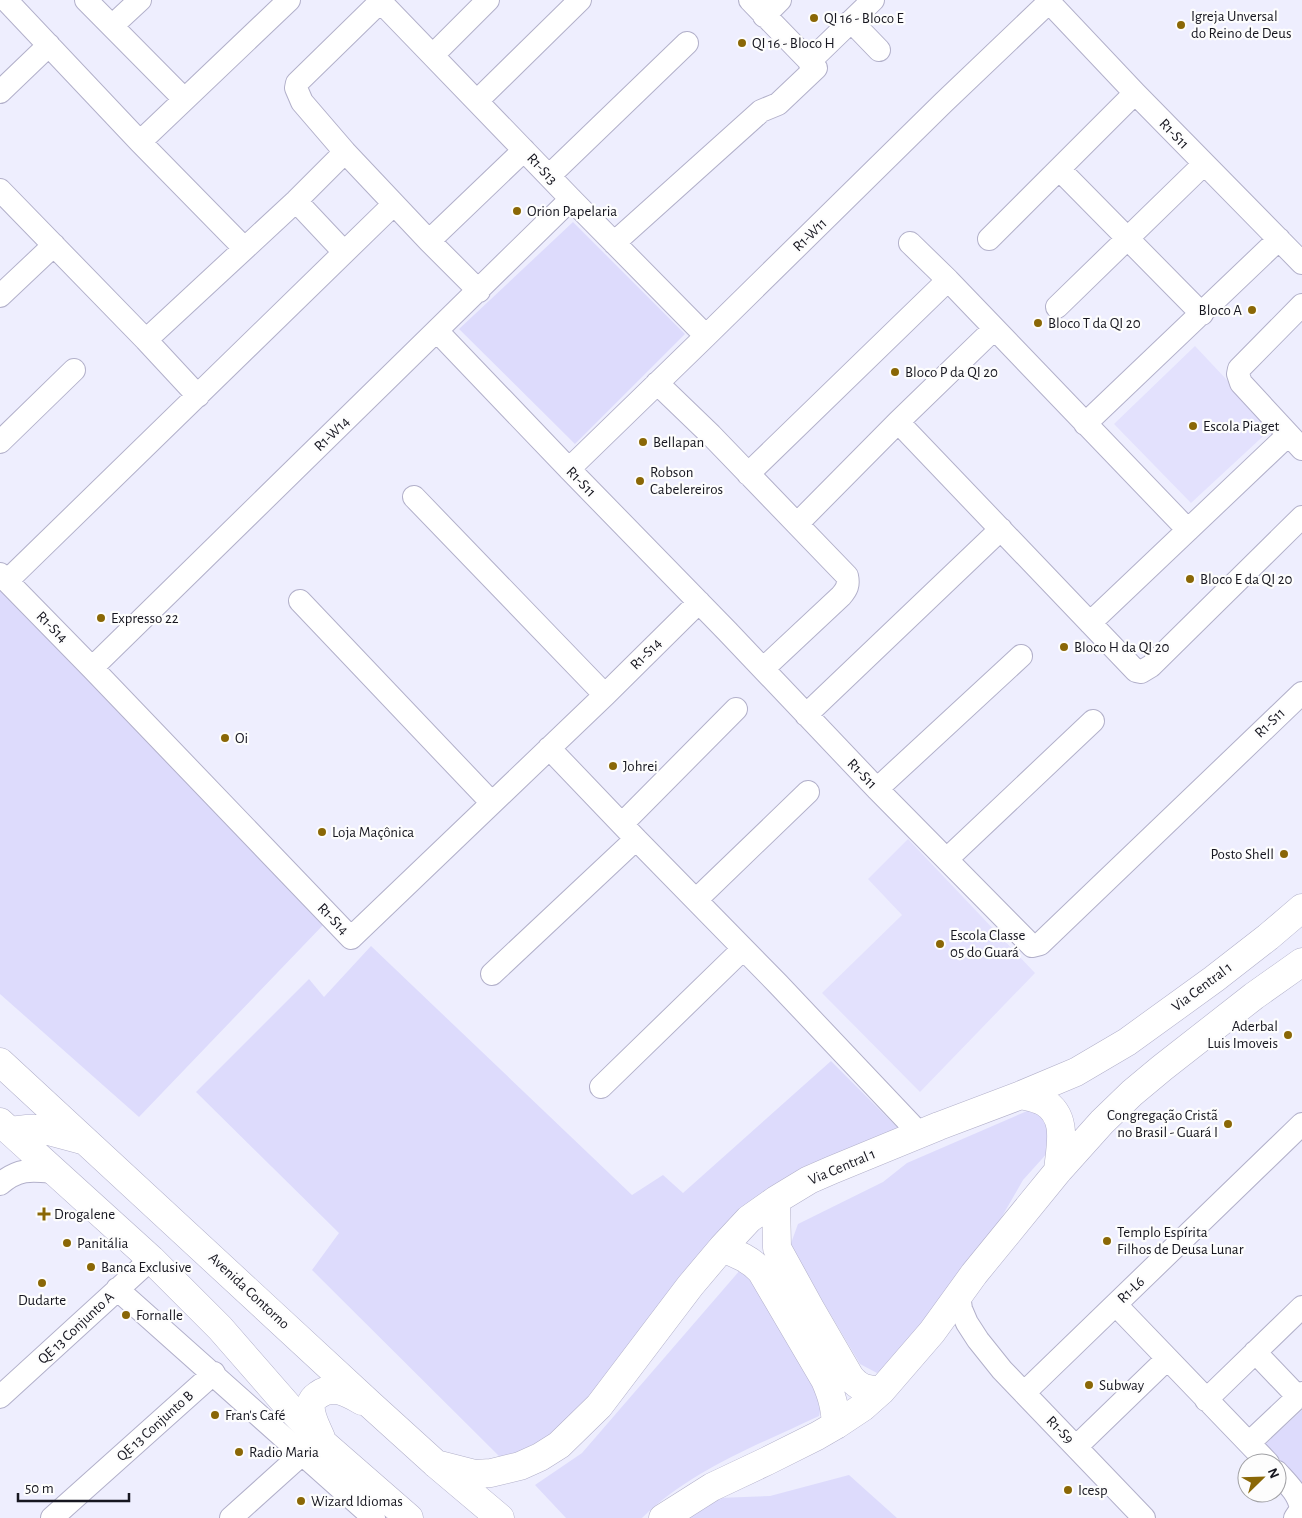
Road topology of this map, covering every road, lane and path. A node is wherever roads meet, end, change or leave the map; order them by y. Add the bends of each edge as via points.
1 (5, 0) edge
2 (86, 0) edge
3 (140, 0) edge
4 (289, 0) edge
5 (488, 0) edge
6 (580, 0) edge
7 (780, 0) edge
8 (873, 0) edge
9 (379, 1) edge
10 (1050, 1) edge
11 (0, 4) edge
12 (757, 8) edge
13 (851, 21) junction
14 (112, 26) junction
15 (687, 43) dead end
16 (49, 45) junction
17 (879, 50) dead end
18 (432, 55) junction
19 (809, 62) junction
20 (0, 92) edge
21 (1135, 93) junction
22 (184, 99) junction
23 (477, 101) junction
24 (140, 142) junction
25 (524, 150) junction
26 (345, 152) junction
27 (1204, 164) junction
28 (1059, 169) junction
29 (549, 176) junction
30 (0, 190) edge
31 (571, 200) junction
32 (296, 201) junction
33 (394, 204) junction
34 (989, 239) dead end
35 (1129, 239) junction
36 (1279, 239) junction
37 (429, 241) junction
38 (614, 243) junction
39 (910, 243) dead end
40 (54, 245) junction
41 (244, 248) junction
42 (344, 252) junction
43 (1302, 263) edge
44 (948, 280) junction
45 (479, 291) junction
46 (0, 296) edge
47 (1302, 305) edge
48 (1057, 307) dead end
49 (1202, 314) junction
50 (994, 329) junction
51 (437, 331) junction
52 (706, 336) junction
53 (146, 340) junction
54 (74, 370) dead end
55 (657, 383) junction
56 (198, 396) junction
57 (898, 422) junction
58 (1085, 424) junction
59 (0, 442) edge
60 (1295, 442) edge
61 (569, 469) junction
62 (748, 474) junction
63 (414, 497) dead end
64 (1302, 517) edge
65 (797, 524) junction
66 (1001, 529) junction
67 (1188, 530) junction
68 (3, 577) edge
69 (300, 601) dead end
70 (699, 602) junction
71 (1090, 624) junction
72 (1021, 656) dead end
73 (92, 668) junction
74 (763, 669) junction
75 (1302, 693) edge
76 (605, 695) junction
77 (736, 709) dead end
78 (806, 715) junction
79 (1093, 721) dead end
80 (549, 748) junction
81 (877, 789) junction
82 (808, 792) dead end
83 (492, 803) junction
84 (629, 832) junction
85 (947, 859) junction
86 (696, 900) junction
87 (1302, 908) edge
88 (743, 949) junction
89 (1300, 966) edge
90 (492, 974) dead end
91 (0, 1062) edge
92 (1076, 1072) junction
93 (601, 1088) dead end
94 (1021, 1095) junction
95 (1102, 1122) junction
96 (1302, 1124) edge
97 (3, 1131) edge
98 (920, 1134) junction
99 (88, 1142) junction
100 (1058, 1171) junction
101 (54, 1172) junction
102 (0, 1184) edge
103 (776, 1200) junction
104 (722, 1248) junction
105 (151, 1259) junction
106 (118, 1289) junction
107 (959, 1295) junction
108 (1116, 1305) junction
109 (1302, 1307) edge
110 (935, 1329) junction
111 (978, 1340) junction
112 (1255, 1352) junction
113 (1167, 1359) junction
114 (214, 1374) junction
115 (3, 1388) edge
116 (881, 1391) junction
117 (1024, 1393) junction
118 (1300, 1395) edge
119 (1206, 1400) junction
120 (372, 1406) junction
121 (836, 1425) junction
122 (1249, 1443) junction
123 (1076, 1447) junction
124 (313, 1449) junction
125 (1258, 1453) edge
126 (436, 1464) junction
127 (1287, 1483) edge
128 (409, 1517) edge
129 (52, 1518) edge
130 (231, 1518) edge
131 (374, 1518) edge
132 (500, 1518) edge
133 (663, 1518) edge
134 (1144, 1518) edge
135 (1295, 1518) edge

1 - 11 street
1 - 16 street
2 - 14 street
3 - 14 street
4 - 22 street
5 - 18 street
6 - 23 street
7 - 12 street
8 - 13 street
9 - 18 street, R1-S13
9 - 26 street via 297,83 302,102
10 - 21 street, R1-S11
10 - 52 street, R1-W11
12 - 19 street
13 - 17 street
13 - 19 street
14 - 22 street
15 - 29 street
16 - 20 street
16 - 24 street
18 - 23 street, R1-S13
19 - 38 street via 816,68 778,104 761,111
21 - 27 street, R1-S11
21 - 28 street
22 - 24 street
23 - 25 street, R1-S13
24 - 41 street
25 - 29 street, R1-S13
25 - 37 street
26 - 32 street
26 - 33 street
27 - 35 street
27 - 36 street, R1-S11
28 - 34 street
28 - 35 street
29 - 31 street, R1-S13
30 - 40 street
31 - 38 street, R1-S13
31 - 45 street, R1-W14
32 - 41 street
32 - 42 street
33 - 37 street
33 - 42 street
35 - 48 street
35 - 49 street
36 - 43 street, R1-S11
36 - 49 street
37 - 45 street
38 - 52 street, R1-S13
39 - 44 street
40 - 46 street
40 - 53 street
41 - 53 street
42 - 56 street
44 - 50 street
44 - 62 street
45 - 51 street, R1-W14
47 - 60 street via 1239,369 1238,374 1242,383
49 - 58 street
50 - 57 street
50 - 58 street
51 - 61 street, R1-S11
51 - 73 street, R1-W14
52 - 55 street, R1-W11
53 - 56 street
54 - 59 street
55 - 61 street, R1-W11
55 - 62 street
56 - 68 street
57 - 65 street
57 - 66 street
58 - 67 street
60 - 67 street
61 - 70 street, R1-S11
62 - 65 street
63 - 76 street
64 - 71 street via 1146,670 1136,671
65 - 74 street via 843,570 849,583 841,596
66 - 71 street
66 - 78 street
67 - 71 street
68 - 73 street, R1-S14
69 - 83 street
70 - 74 street, R1-S11
70 - 76 street, R1-S14
72 - 81 street
73 - 83 street, R1-S14 via 351,938
74 - 78 street, R1-S11
75 - 85 street, R1-S11 via 1040,944 1032,946 1027,942
76 - 80 street, R1-S14
77 - 84 street
78 - 81 street, R1-S11
79 - 85 street
80 - 83 street, R1-S14
80 - 84 street
81 - 85 street, R1-S11
82 - 86 street
84 - 86 street
84 - 90 street
86 - 88 street
87 - 92 main road, Via Central 1 via 1214,979 1141,1032
88 - 93 street
88 - 98 street
89 - 95 main road via 1254,996 1170,1062
91 - 99 main road, Avenida Contorno
92 - 94 main road, Via Central 1
92 - 95 main road via 1068,1098 1070,1105 1085,1120
94 - 98 main road, Via Central 1
94 - 100 main road via 1044,1102 1060,1122
95 - 100 main road
96 - 108 street, R1-L6
97 - 99 main road via 41,1129
97 - 101 main road
98 - 103 main road, Via Central 1 via 809,1180
99 - 120 main road, Avenida Contorno
100 - 107 main road
101 - 102 street via 17,1173
101 - 105 main road
103 - 104 main road, Via Central 1 via 749,1220
103 - 116 main road via 777,1248 850,1377 864,1389
104 - 121 main road via 746,1258 762,1271 825,1380 835,1408
104 - 126 main road, Via Central 1 via 599,1406 559,1444 520,1466 491,1473 475,1474
105 - 106 street, QE 13 Conjunto A
105 - 124 main road via 220,1328 288,1406
106 - 114 street
106 - 115 street, QE 13 Conjunto A
107 - 110 main road
107 - 111 street, R1-S9 via 961,1309
108 - 113 street
108 - 117 street, R1-L6
109 - 112 street
110 - 111 street, R1-S9 via 963,1331
110 - 116 main road
111 - 117 street, R1-S9
112 - 118 street
112 - 119 street
113 - 119 street
113 - 123 street
114 - 124 street
114 - 129 street, QE 13 Conjunto B
116 - 121 main road
117 - 123 street, R1-S9
118 - 122 street
119 - 122 street
120 - 124 main road via 334,1390 314,1397 311,1404
120 - 126 main road, Avenida Contorno
121 - 133 main road via 712,1487
122 - 125 street
123 - 134 street, R1-S9
124 - 128 main road
124 - 130 street
124 - 131 street
126 - 132 main road, Avenida Contorno
127 - 135 street via 1298,1497 1300,1509

